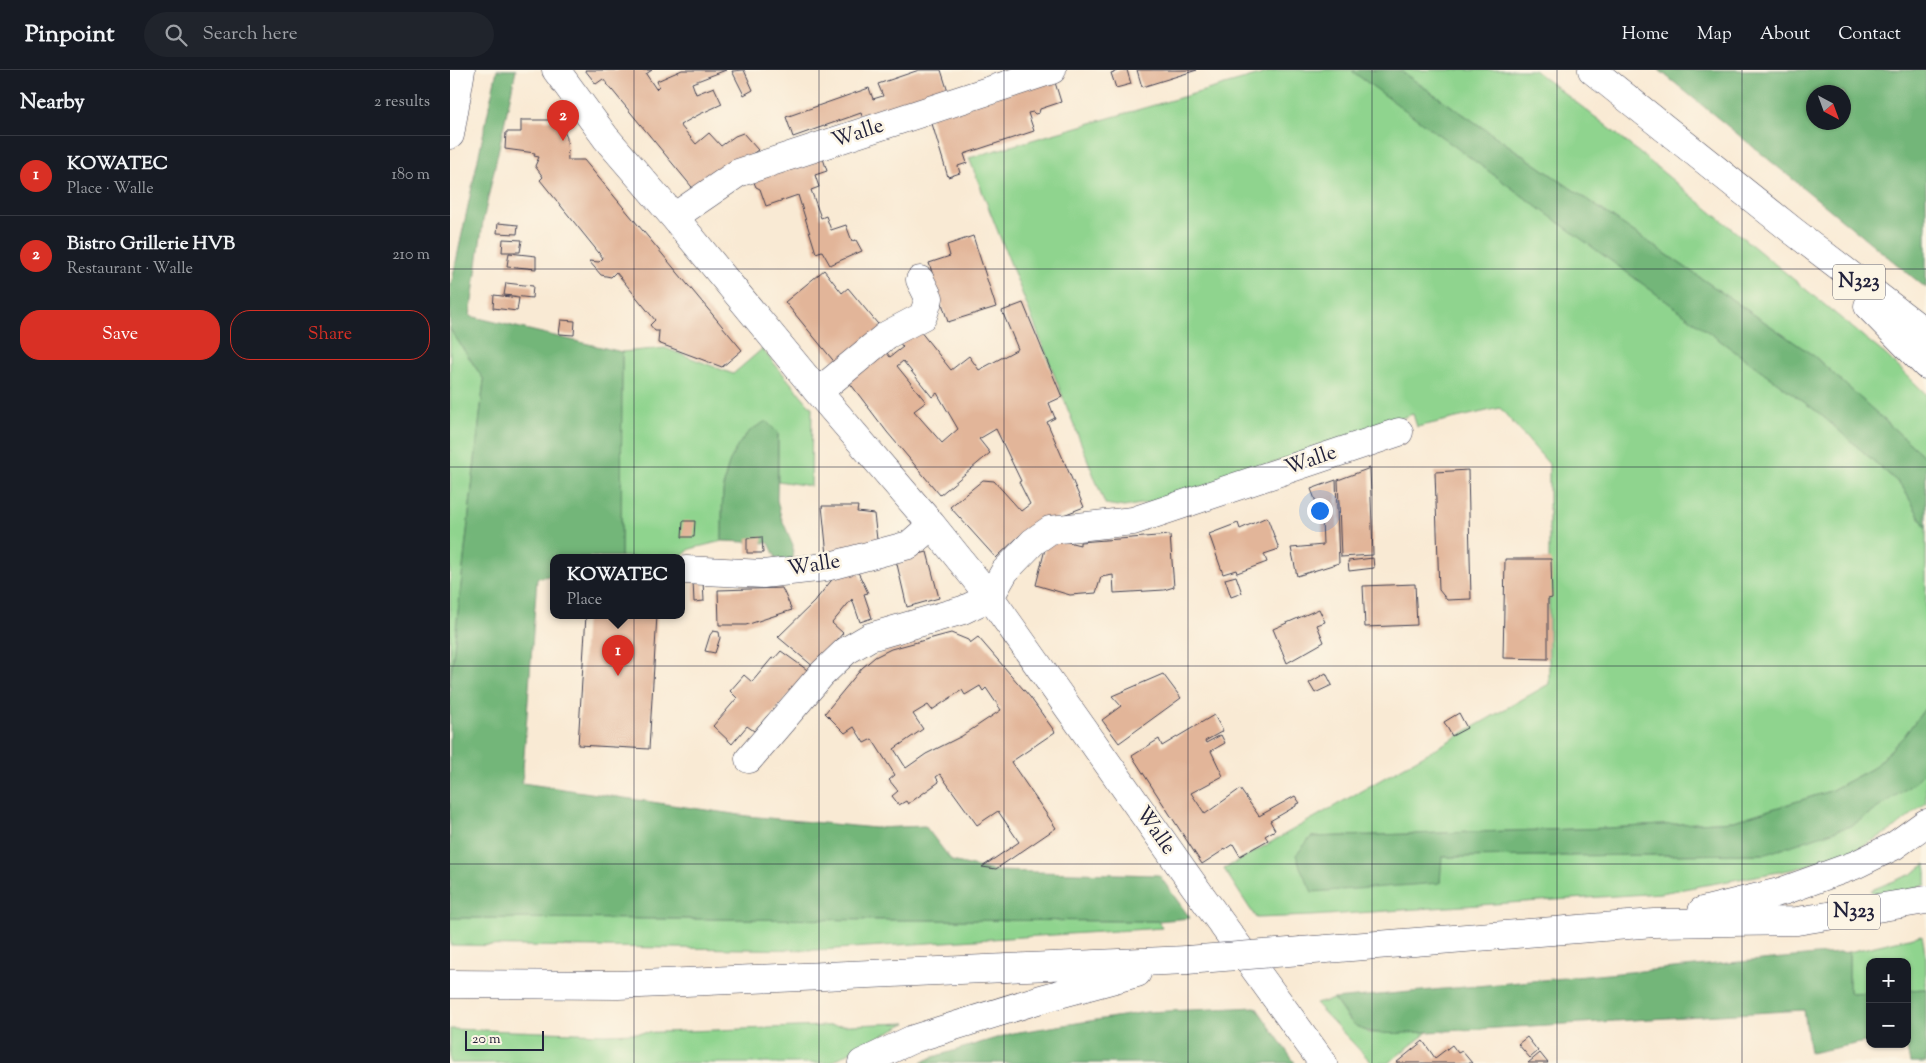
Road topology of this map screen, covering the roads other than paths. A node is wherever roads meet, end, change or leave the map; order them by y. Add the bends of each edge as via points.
1 (461, 70) edge
2 (556, 70) edge
3 (1052, 70) edge
4 (1592, 70) edge
5 (450, 135) edge
6 (674, 217) junction
7 (1793, 231) junction
8 (920, 280) dead end
9 (1926, 333) edge
10 (1926, 365) edge
11 (818, 392) junction
12 (1399, 432) dead end
13 (932, 525) junction
14 (686, 570) dead end
15 (990, 597) junction
16 (749, 759) dead end
17 (1926, 824) edge
18 (1926, 900) edge
19 (1654, 923) junction
20 (1187, 960) junction
21 (450, 984) edge
22 (862, 1063) edge
23 (1322, 1063) edge

1 - 5 main road
2 - 6 main road, Walle via 606,138
3 - 6 main road, Walle via 738,173
4 - 7 main road
6 - 11 main road, Walle
7 - 9 main road, N323
7 - 10 main road
8 - 11 main road via 929,298 922,316 887,335
11 - 13 main road, Walle
12 - 15 main road, Walle via 1133,521 1050,530 1005,571
13 - 14 main road, Walle via 909,545 826,567 763,574
13 - 15 main road, Walle
15 - 16 main road via 963,610 870,637 846,651 821,675
15 - 23 main road, Walle
17 - 19 main road via 1894,846 1855,865 1783,891
18 - 19 main road, N323 via 1797,921
19 - 20 main road, bridge
20 - 21 main road via 618,985
20 - 22 main road via 1041,999 913,1039

